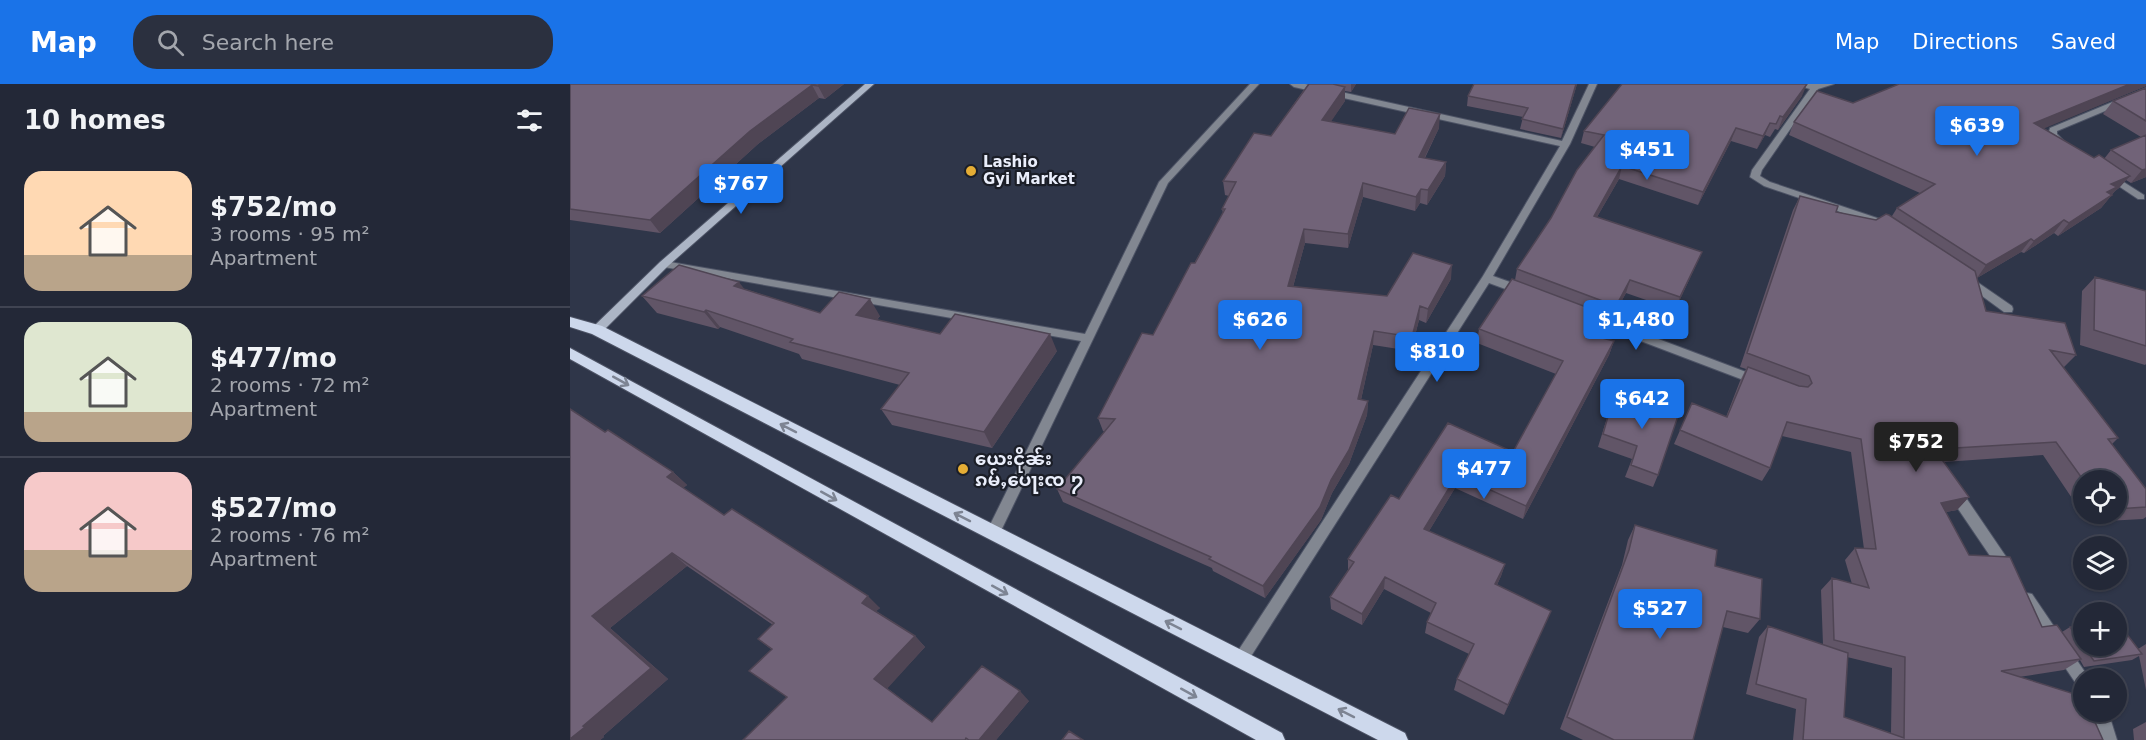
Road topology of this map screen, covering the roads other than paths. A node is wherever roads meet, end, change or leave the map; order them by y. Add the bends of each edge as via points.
1 (870, 84) edge
2 (1255, 84) edge
3 (1294, 84) edge
4 (1593, 84) edge
5 (1796, 84) edge
6 (1830, 84) edge
7 (1815, 87) junction
8 (2146, 91) edge
9 (1565, 144) junction
10 (2075, 153) edge
11 (2103, 172) edge
12 (2141, 197) dead end
13 (1895, 231) edge
14 (664, 264) junction
15 (1960, 274) edge
16 (1488, 278) junction
17 (1530, 294) edge
18 (2008, 309) dead end
19 (1584, 315) edge
20 (570, 322) edge
21 (597, 330) junction
22 (1087, 338) junction
23 (570, 353) edge
24 (1764, 384) edge
25 (1944, 476) edge
26 (993, 533) junction
27 (1241, 659) junction
28 (2074, 668) edge
29 (2103, 722) edge
30 (1275, 740) edge
31 (1398, 740) edge
32 (2109, 740) edge

1 - 14 street
2 - 22 street via 1164,182
3 - 9 street
4 - 9 street
5 - 7 street
6 - 7 street
7 - 13 street via 1755,177
8 - 10 street via 2053,130 2056,140
9 - 16 street
11 - 12 street
14 - 21 street
14 - 22 street
15 - 18 street
16 - 17 street
16 - 27 street
19 - 24 street
20 - 21 main road
26 -> 21 main road
22 - 26 street
23 -> 30 main road
25 - 28 street
27 -> 26 main road
31 -> 27 main road
29 - 32 street

